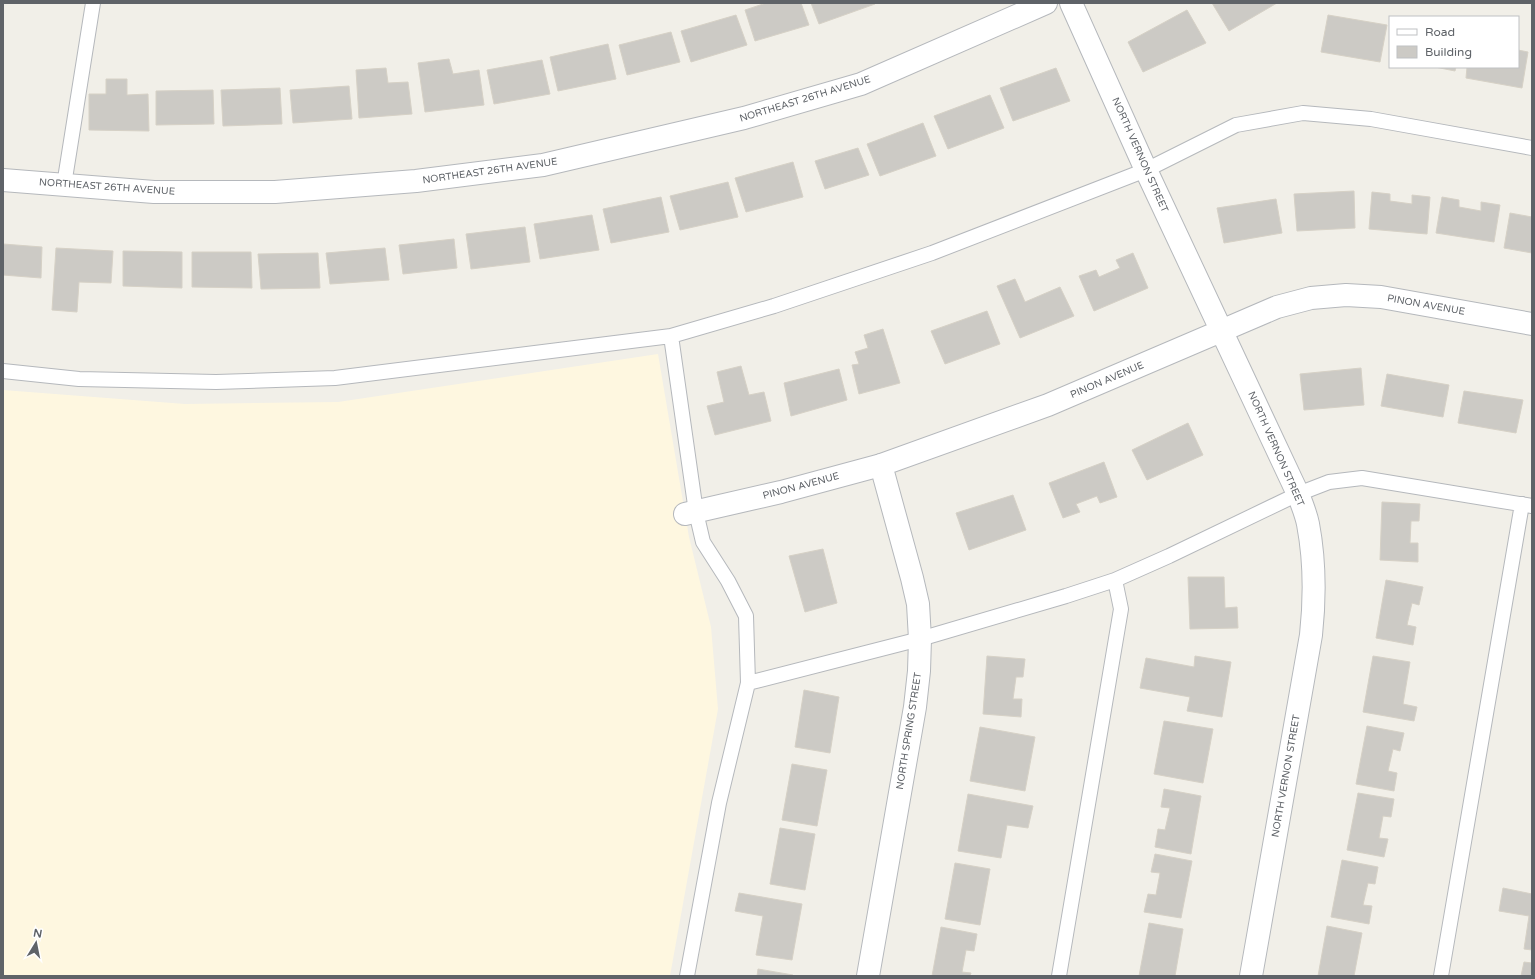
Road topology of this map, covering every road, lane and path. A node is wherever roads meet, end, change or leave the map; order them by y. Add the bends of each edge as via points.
1 (93, 3) edge
2 (1046, 3) edge
3 (1071, 3) edge
4 (1532, 148) edge
5 (1146, 170) junction
6 (3, 180) edge
7 (64, 185) junction
8 (1532, 324) edge
9 (1221, 331) junction
10 (671, 336) junction
11 (3, 371) edge
12 (881, 465) junction
13 (1298, 494) junction
14 (1527, 505) edge
15 (691, 513) junction
16 (1115, 580) junction
17 (920, 640) junction
18 (748, 683) junction
19 (687, 976) edge
20 (868, 976) edge
21 (1059, 976) edge
22 (1251, 976) edge
23 (1441, 976) edge

1 - 7 lane
2 - 7 street, NORTHEAST 26TH AVENUE via 861,84 744,118 543,165 416,181 275,192 154,192
3 - 5 street, NORTH VERNON STREET
4 - 5 lane via 1371,119 1303,113 1236,125
5 - 9 street, NORTH VERNON STREET
5 - 10 lane via 932,253 774,306
6 - 7 street, NORTHEAST 26TH AVENUE
8 - 9 street, PINON AVENUE via 1381,297 1346,295 1311,298 1277,307
9 - 12 street, PINON AVENUE via 1048,405
9 - 13 street, NORTH VERNON STREET
10 - 11 lane via 335,378 216,382 79,378
10 - 15 lane
12 - 15 street, PINON AVENUE
12 - 17 street, NORTH SPRING STREET via 918,604
13 - 14 lane via 1329,482 1362,478
13 - 16 lane
13 - 22 street, NORTH VERNON STREET via 1308,522 1315,578 1314,608
14 - 23 lane
15 - 18 lane via 703,542 728,581 746,616
16 - 17 lane
16 - 21 lane via 1121,609
17 - 18 lane
17 - 20 street, NORTH SPRING STREET via 915,707
18 - 19 lane via 719,803

